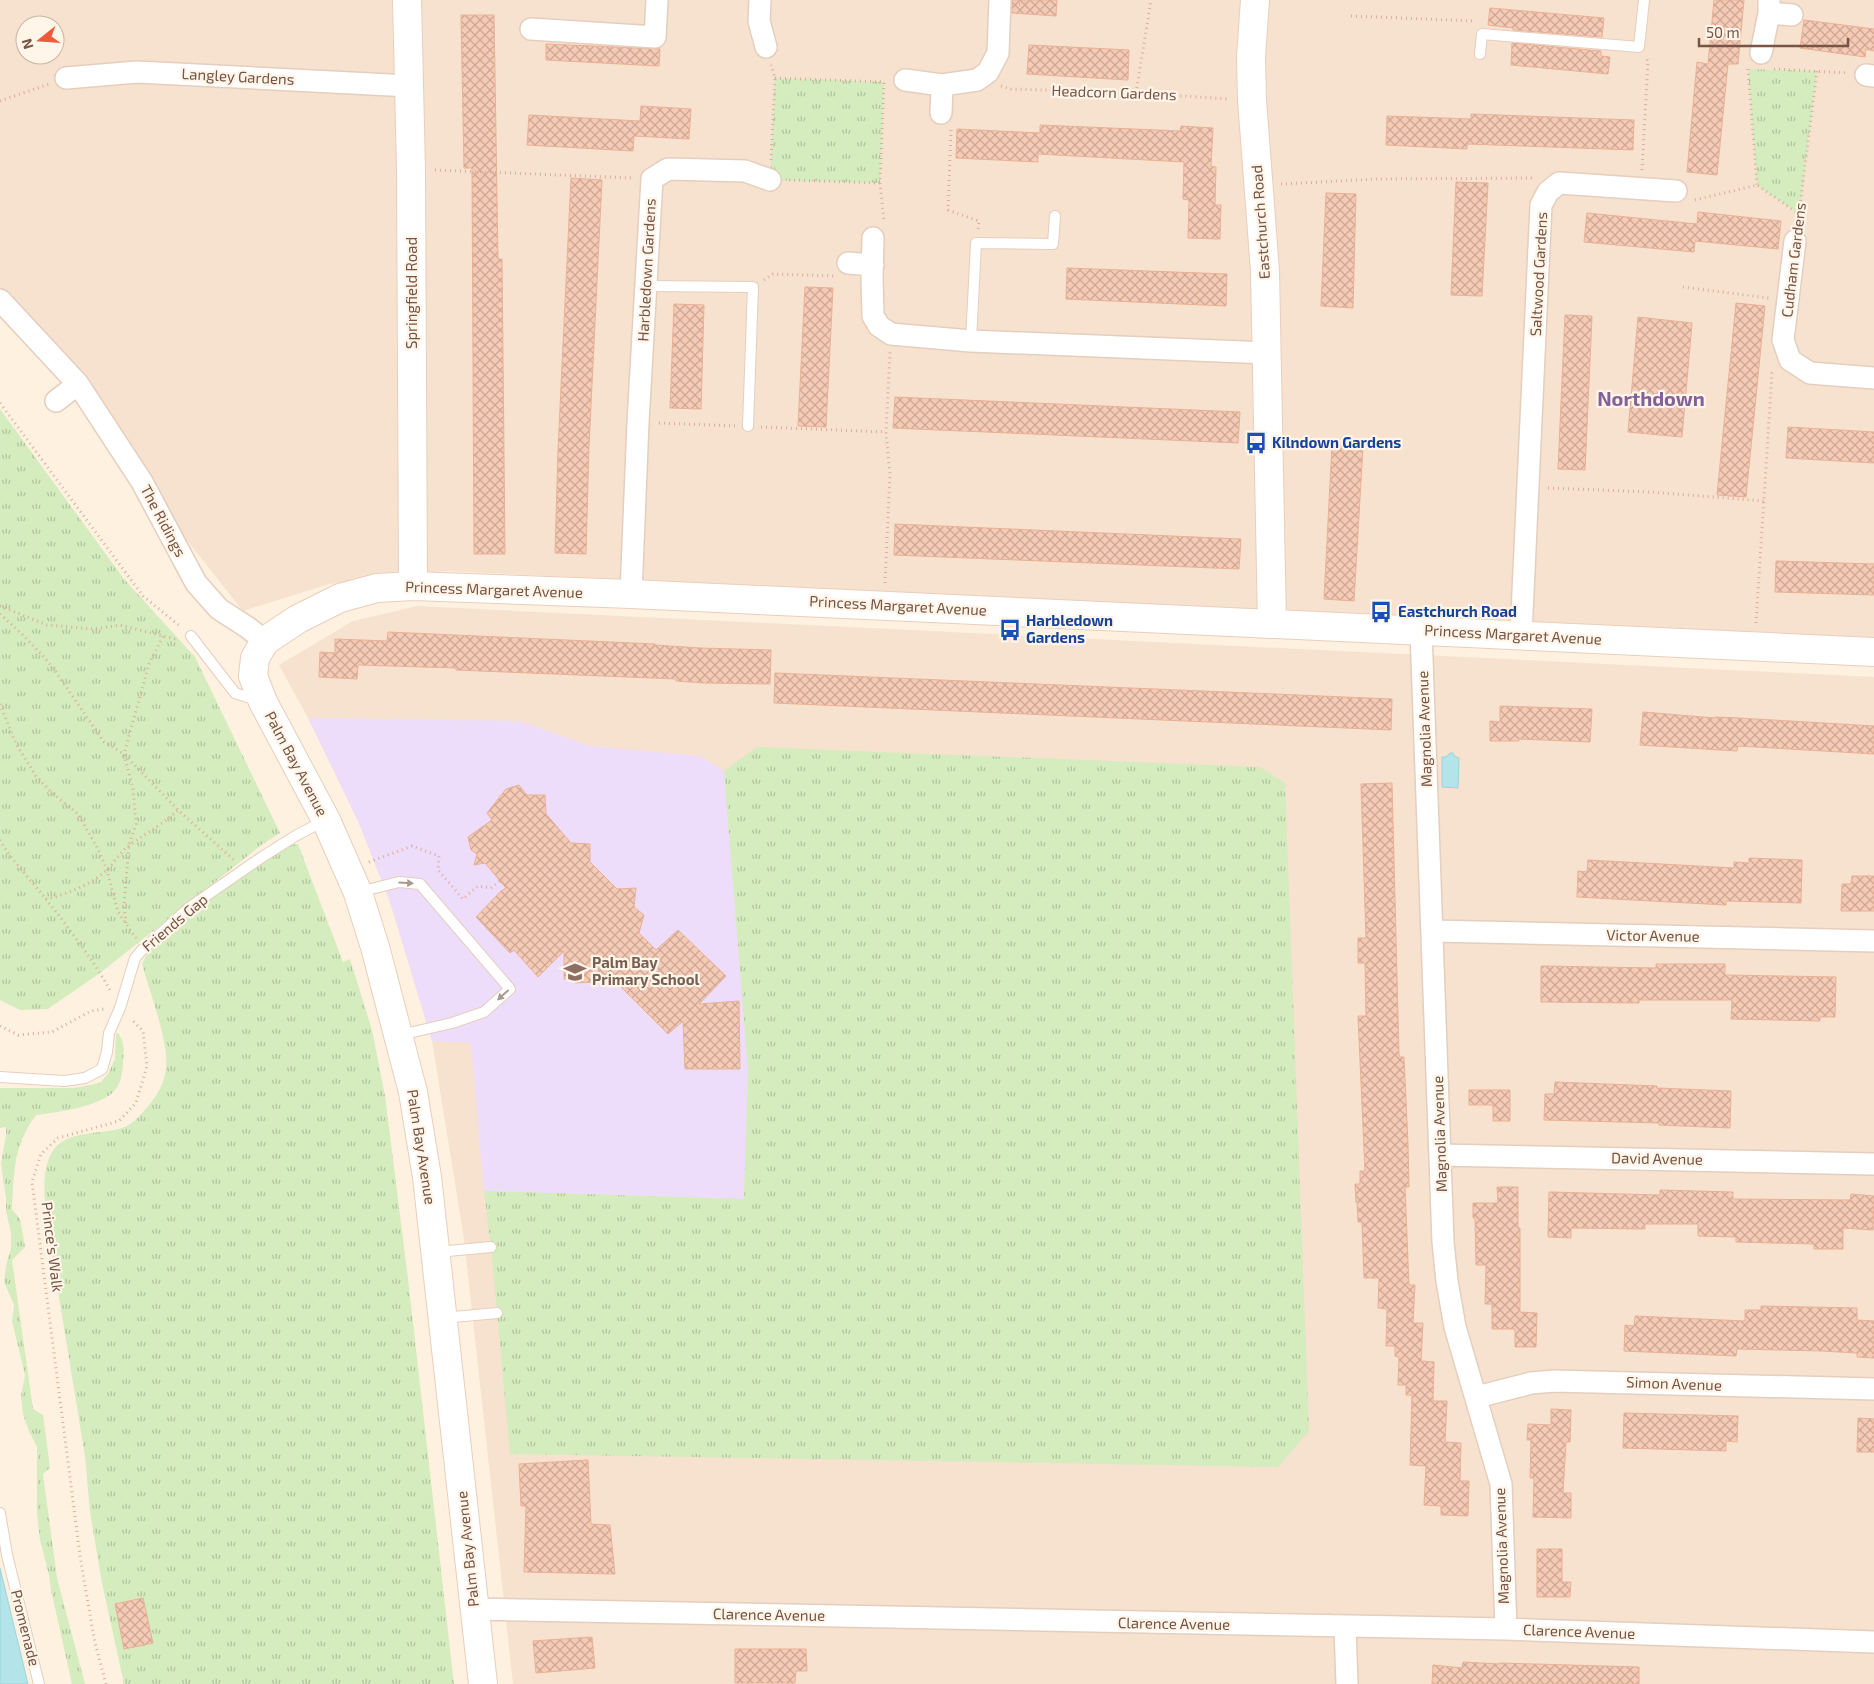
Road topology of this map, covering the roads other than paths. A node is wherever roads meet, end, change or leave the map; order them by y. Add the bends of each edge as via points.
1 (408, 0) edge
2 (657, 0) edge
3 (760, 0) edge
4 (1000, 0) edge
5 (1255, 0) edge
6 (1644, 0) edge
7 (1769, 6) edge
8 (1792, 15) dead end
9 (531, 29) dead end
10 (766, 47) road end
11 (1480, 54) dead end
12 (1764, 61) road end
13 (66, 78) road end
14 (905, 80) road end
15 (942, 85) junction
16 (410, 86) junction
17 (941, 113) road end
18 (770, 180) road end
19 (1676, 191) road end
20 (1055, 216) dead end
21 (874, 238) road end
22 (1796, 241) road end
23 (848, 263) dead end
24 (872, 271) junction
25 (647, 286) junction
26 (0, 300) edge
27 (971, 341) junction
28 (1268, 353) junction
29 (1874, 378) edge
30 (78, 384) junction
31 (56, 401) dead end
32 (748, 426) dead end
33 (413, 586) junction
34 (631, 594) junction
35 (1272, 624) junction
36 (1421, 631) junction
37 (1521, 635) junction
38 (192, 636) road end
39 (265, 641) junction
40 (1874, 652) edge
41 (263, 702) junction
42 (326, 820) junction
43 (358, 893) junction
44 (1433, 931) junction
45 (1874, 941) edge
46 (399, 1036) junction
47 (0, 1077) edge
48 (1440, 1155) junction
49 (1874, 1164) edge
50 (490, 1247) dead end
51 (436, 1252) junction
52 (497, 1313) dead end
53 (443, 1318) junction
54 (1874, 1389) edge
55 (1477, 1397) junction
56 (0, 1514) edge
57 (474, 1609) junction
58 (1345, 1627) junction
59 (1506, 1629) junction
60 (1874, 1642) edge
61 (39, 1684) edge
62 (483, 1684) edge
63 (1347, 1684) edge

1 - 16 main road, Springfield Road
2 - 9 street via 655,37
3 - 10 street via 759,22
4 - 15 street via 998,53 988,72 977,80
5 - 28 main road, Eastchurch Road via 1252,100
6 - 11 lane via 1640,47 1482,34
7 - 8 street
7 - 12 street
13 - 16 street, Langley Gardens via 137,72
14 - 15 street
15 - 17 street
16 - 33 main road, Springfield Road
18 - 25 street, Harbledown Gardens via 745,171 668,169 652,179
19 - 37 street, Saltwood Gardens via 1559,183 1548,192 1541,206
20 - 27 lane via 1053,244 976,243
21 - 24 street
22 - 29 street, Cudham Gardens via 1784,340 1790,360 1810,373
23 - 24 street
24 - 27 street via 874,316 879,326 891,334
25 - 32 lane via 753,287
25 - 34 street, Harbledown Gardens
26 - 30 street, The Ridings
27 - 28 street
28 - 35 main road, Eastchurch Road
30 - 31 street
30 - 39 street, The Ridings via 142,482 196,583 219,609
33 - 34 main road, Princess Margaret Avenue
33 - 39 main road, Princess Margaret Avenue via 377,588 340,598 298,619
34 - 35 main road, Princess Margaret Avenue
35 - 36 main road, Princess Margaret Avenue
36 - 37 main road, Princess Margaret Avenue
36 - 44 street, Magnolia Avenue
37 - 40 main road, Princess Margaret Avenue
38 - 41 lane via 235,693
39 - 41 main road, Palm Bay Avenue via 255,658 253,676
41 - 42 main road, Palm Bay Avenue
42 - 43 main road, Palm Bay Avenue
42 - 47 lane, Friends Gap via 297,835 190,907 143,949 135,958 109,1033 102,1069 85,1078 64,1081
43 - 46 main road, Palm Bay Avenue
43 -> 46 lane via 399,882 420,884 510,989 484,1012
44 - 45 street, Victor Avenue
44 - 48 street, Magnolia Avenue
46 - 51 main road, Palm Bay Avenue via 413,1092
48 - 49 street, David Avenue
48 - 55 street, Magnolia Avenue via 1447,1281 1456,1328
50 - 51 lane
51 - 53 main road, Palm Bay Avenue
52 - 53 lane
53 - 57 main road, Palm Bay Avenue
54 - 55 street, Simon Avenue via 1554,1381 1531,1383
55 - 59 street, Magnolia Avenue via 1501,1484
56 - 61 lane, Promenade
57 - 58 street, Clarence Avenue
57 - 62 main road, Palm Bay Avenue
58 - 59 street, Clarence Avenue
58 - 63 street
59 - 60 street, Clarence Avenue

